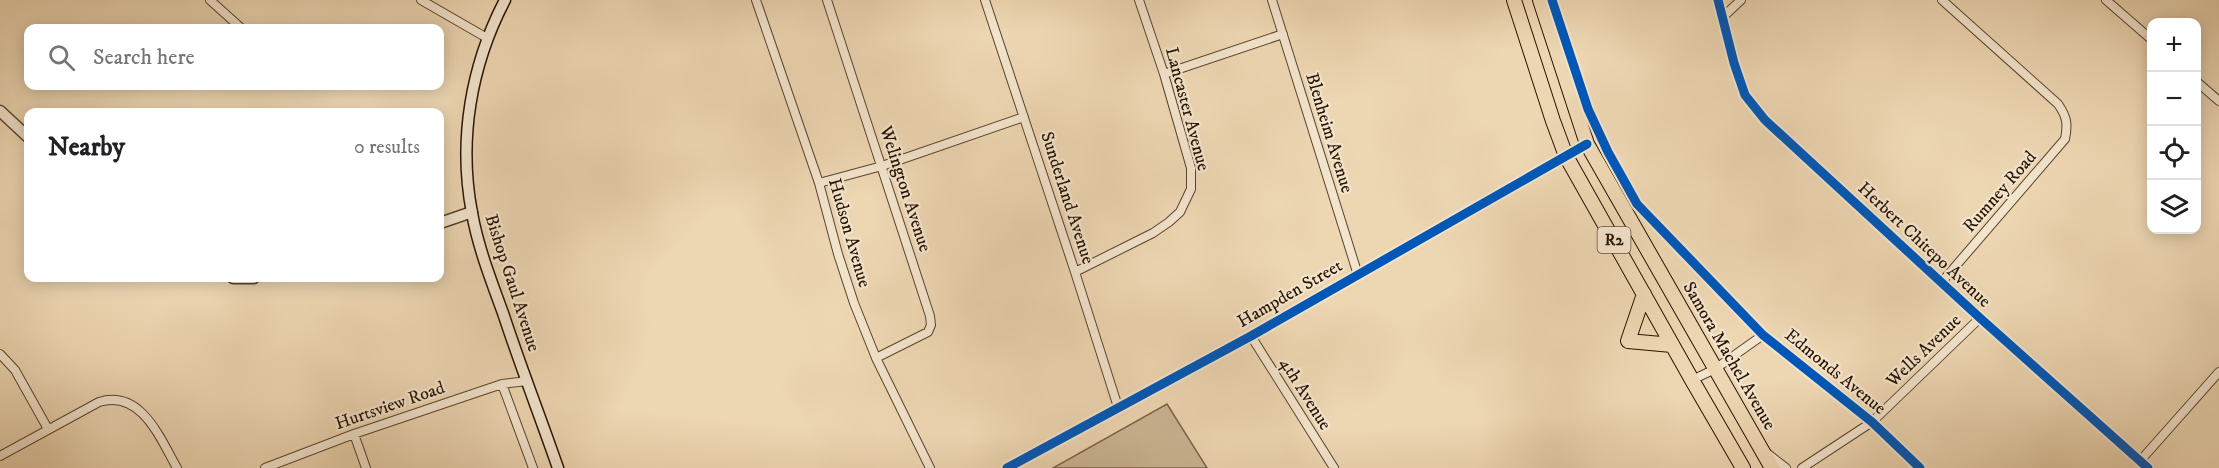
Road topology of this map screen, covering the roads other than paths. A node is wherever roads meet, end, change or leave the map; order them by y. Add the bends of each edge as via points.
1 (210, 0) edge
2 (421, 0) edge
3 (505, 0) edge
4 (756, 0) edge
5 (827, 0) edge
6 (985, 0) edge
7 (1139, 0) edge
8 (1272, 0) edge
9 (1514, 0) edge
10 (1540, 0) edge
11 (1552, 0) edge
12 (1718, 0) edge
13 (1741, 0) edge
14 (1942, 0) edge
15 (2106, 0) edge
16 (1724, 16) junction
17 (237, 24) edge
18 (1283, 34) junction
19 (2147, 36) edge
20 (487, 38) junction
21 (1164, 74) junction
22 (2201, 85) edge
23 (2219, 101) edge
24 (0, 111) edge
25 (1024, 117) junction
26 (24, 132) edge
27 (1587, 144) junction
28 (1566, 156) junction
29 (882, 166) junction
30 (819, 183) junction
31 (472, 212) junction
32 (444, 222) edge
33 (1076, 272) junction
34 (1358, 275) junction
35 (1941, 283) junction
36 (1644, 294) junction
37 (1980, 318) junction
38 (1763, 335) junction
39 (1251, 336) junction
40 (1672, 345) junction
41 (0, 354) edge
42 (876, 358) junction
43 (1715, 369) junction
44 (2219, 372) edge
45 (1692, 380) junction
46 (527, 381) junction
47 (502, 384) junction
48 (1118, 407) junction
49 (1872, 422) junction
50 (48, 429) junction
51 (354, 434) junction
52 (1760, 448) junction
53 (0, 456) edge
54 (2140, 461) junction
55 (177, 468) edge
56 (266, 468) edge
57 (366, 468) edge
58 (533, 468) edge
59 (558, 468) edge
60 (930, 468) edge
61 (1007, 468) edge
62 (1334, 468) edge
63 (1743, 468) edge
64 (1772, 468) edge
65 (1786, 468) edge
66 (1802, 468) edge
67 (1920, 468) edge
68 (2148, 468) edge

1 - 17 street
2 - 20 street
3 - 20 main road, Bishop Gaul Avenue
4 - 30 street, Hudson Avenue
5 - 29 street, Welington Avenue
6 - 25 street, Sunderland Avenue
7 - 21 street, Lancaster Avenue
8 - 18 street, Blenheim Avenue
9 - 28 highway, R2
10 - 27 highway, Samora Machel Avenue / R2
11 - 38 street, Edmonds Avenue via 1588,109 1637,204
12 - 16 street, Herbert Chitepo Avenue
13 - 16 street
14 - 35 street, Rumney Road via 2058,104 2068,126 2065,139
15 - 19 street
16 - 35 street, Herbert Chitepo Avenue via 1745,94 1765,120
18 - 21 street
18 - 34 street, Blenheim Avenue
20 - 31 main road, Bishop Gaul Avenue via 471,97 466,140
21 - 33 street, Lancaster Avenue via 1191,168 1191,189 1180,212 1169,222
22 - 23 street
24 - 26 main road
25 - 29 street
25 - 33 street, Sunderland Avenue
27 - 28 street, Hampden Street
27 - 43 highway, Samora Machel Avenue / R2
28 - 34 street, Hampden Street
28 - 36 highway, R2
29 - 30 street
29 - 42 street, Welington Avenue via 931,325 922,336
30 - 42 street, Hudson Avenue via 838,254
31 - 32 main road
31 - 46 main road, Bishop Gaul Avenue
33 - 48 street, Sunderland Avenue
34 - 39 street, Hampden Street
35 - 37 street, Herbert Chitepo Avenue
36 - 40 highway, R2
36 - 40 highway via 1628,341
37 - 49 street, Wells Avenue
37 - 54 street, Herbert Chitepo Avenue
38 - 43 street
38 - 49 street, Edmonds Avenue
39 - 48 street, Hampden Street
39 - 62 street, 4th Avenue
40 - 45 highway, R2
41 - 50 street via 15,370
42 - 60 street, Hudson Avenue
43 - 45 street
43 - 52 highway, Samora Machel Avenue / R2
44 - 54 street
45 - 63 highway, R2
46 - 47 street, Hurtsview Road
46 - 59 main road, Bishop Gaul Avenue
47 - 51 street, Hurtsview Road
47 - 58 street
48 - 61 street, Hampden Street
49 - 66 street, Wells Avenue
49 - 67 street, Edmonds Avenue
50 - 53 street
50 - 55 street via 99,402 120,400 144,413
51 - 56 street, Hurtsview Road
51 - 57 street
52 - 64 highway, Samora Machel Avenue / R2
52 - 65 street
54 - 68 street, Herbert Chitepo Avenue

